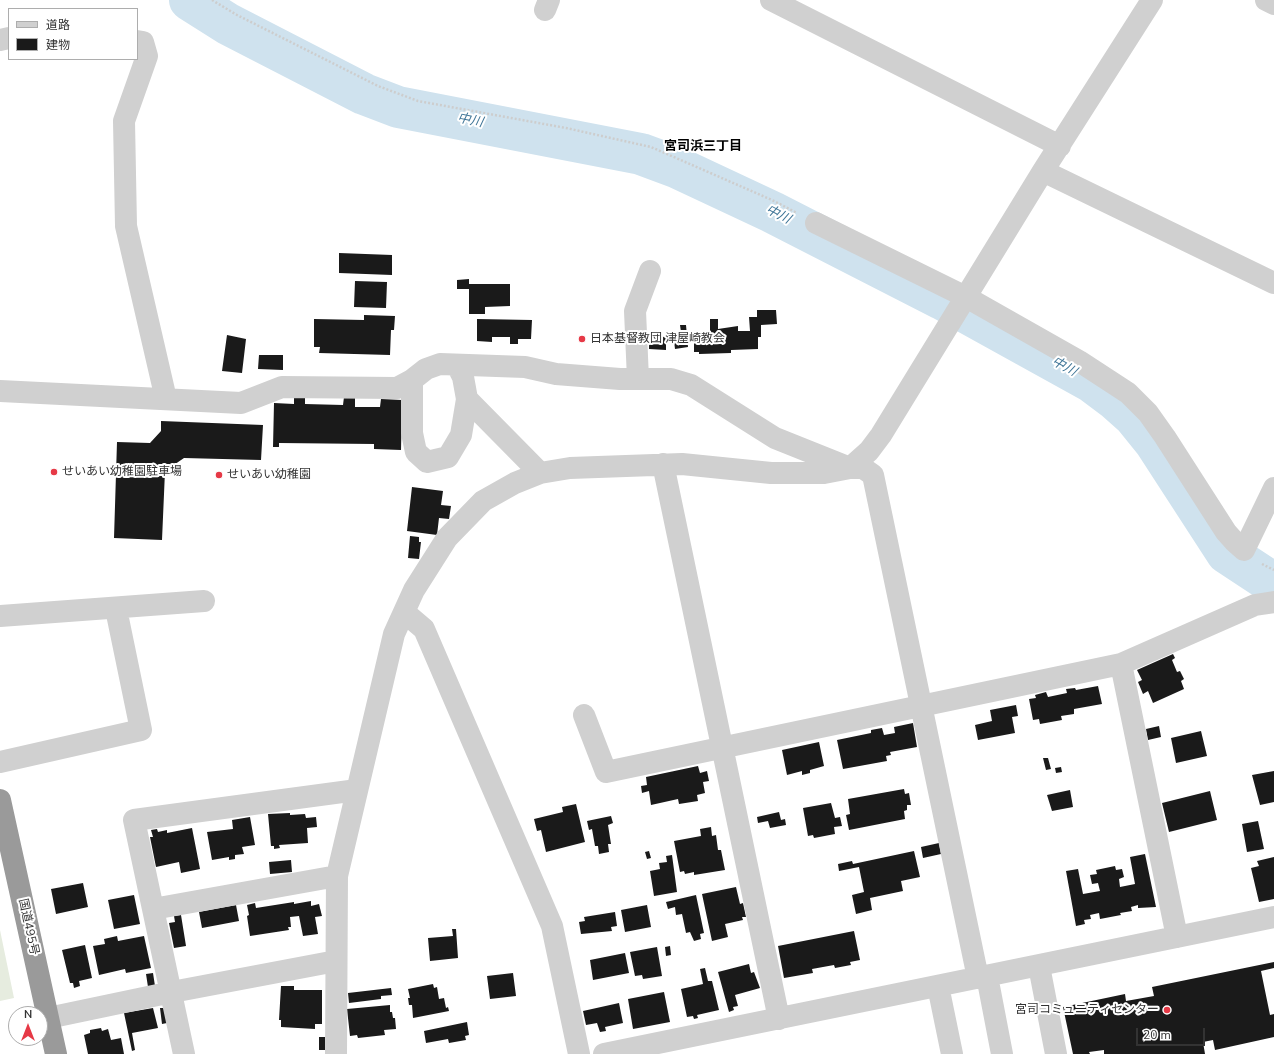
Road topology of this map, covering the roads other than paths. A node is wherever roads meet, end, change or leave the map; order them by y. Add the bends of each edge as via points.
1 (771, 0) edge
2 (1152, 0) edge
3 (1266, 0) edge
4 (1274, 4) edge
5 (138, 41) edge
6 (1060, 146) junction
7 (1043, 171) junction
8 (816, 223) road end
9 (650, 271) dead end
10 (1274, 283) edge
11 (961, 305) junction
12 (457, 365) junction
13 (638, 379) junction
14 (412, 380) junction
15 (0, 391) edge
16 (166, 399) junction
17 (467, 399) junction
18 (663, 464) junction
19 (850, 468) junction
20 (540, 473) junction
21 (1274, 488) edge
22 (204, 601) dead end
23 (1274, 602) edge
24 (116, 609) junction
25 (404, 612) junction
26 (0, 616) edge
27 (1121, 664) junction
28 (921, 708) junction
29 (584, 715) dead end
30 (723, 748) junction
31 (0, 762) edge
32 (357, 790) junction
33 (0, 800) edge
34 (337, 876) junction
35 (153, 909) junction
36 (1274, 917) edge
37 (1177, 937) junction
38 (336, 961) junction
39 (1039, 966) junction
40 (983, 977) junction
41 (938, 986) junction
42 (172, 992) junction
43 (45, 1006) edge
44 (48, 1018) joint
45 (779, 1019) junction
46 (56, 1054) edge
47 (184, 1054) edge
48 (336, 1054) edge
49 (579, 1054) edge
50 (604, 1054) edge
51 (952, 1054) edge
52 (1002, 1054) edge
53 (1056, 1054) edge

1 - 6 street
2 - 6 street
3 - 4 street
5 - 16 street via 144,42 147,56 124,121 126,226
6 - 7 street
7 - 10 street
7 - 11 street
8 - 11 street
9 - 13 street via 635,311
11 - 19 street via 939,336 877,440
11 - 21 street via 1080,361 1128,393 1148,413 1226,532 1244,550
12 - 13 street via 525,367 556,374
12 - 14 street via 440,364 426,369
12 - 17 street via 463,377
13 - 19 street via 671,379 691,385 775,438
14 - 16 street via 397,388 282,387 241,403
14 - 17 street via 412,433 416,452 427,462 448,457 461,435
15 - 16 street
17 - 20 street
18 - 19 street via 771,473 824,473
18 - 20 street via 570,468
18 - 30 street
19 - 28 street via 863,468 873,475
20 - 25 street via 515,483 484,501 452,533 414,590
22 - 24 street
23 - 27 street via 1255,605
24 - 26 street
24 - 31 street via 141,730
25 - 32 street via 394,634
25 - 49 street via 424,629 552,926
27 - 28 street
27 - 37 street
28 - 30 street
28 - 40 street
29 - 30 street via 606,772
30 - 45 street
32 - 34 street
32 - 35 street via 134,820
33 - 43 highway, 国道495号
34 - 35 street
34 - 38 street
35 - 42 street
36 - 37 street
37 - 39 street
38 - 42 street
38 - 48 street
39 - 40 street
39 - 53 street
40 - 41 street
40 - 52 street
41 - 45 street
41 - 51 street
42 - 44 street
42 - 47 street
44 - 46 highway, 国道495号
45 - 50 street

